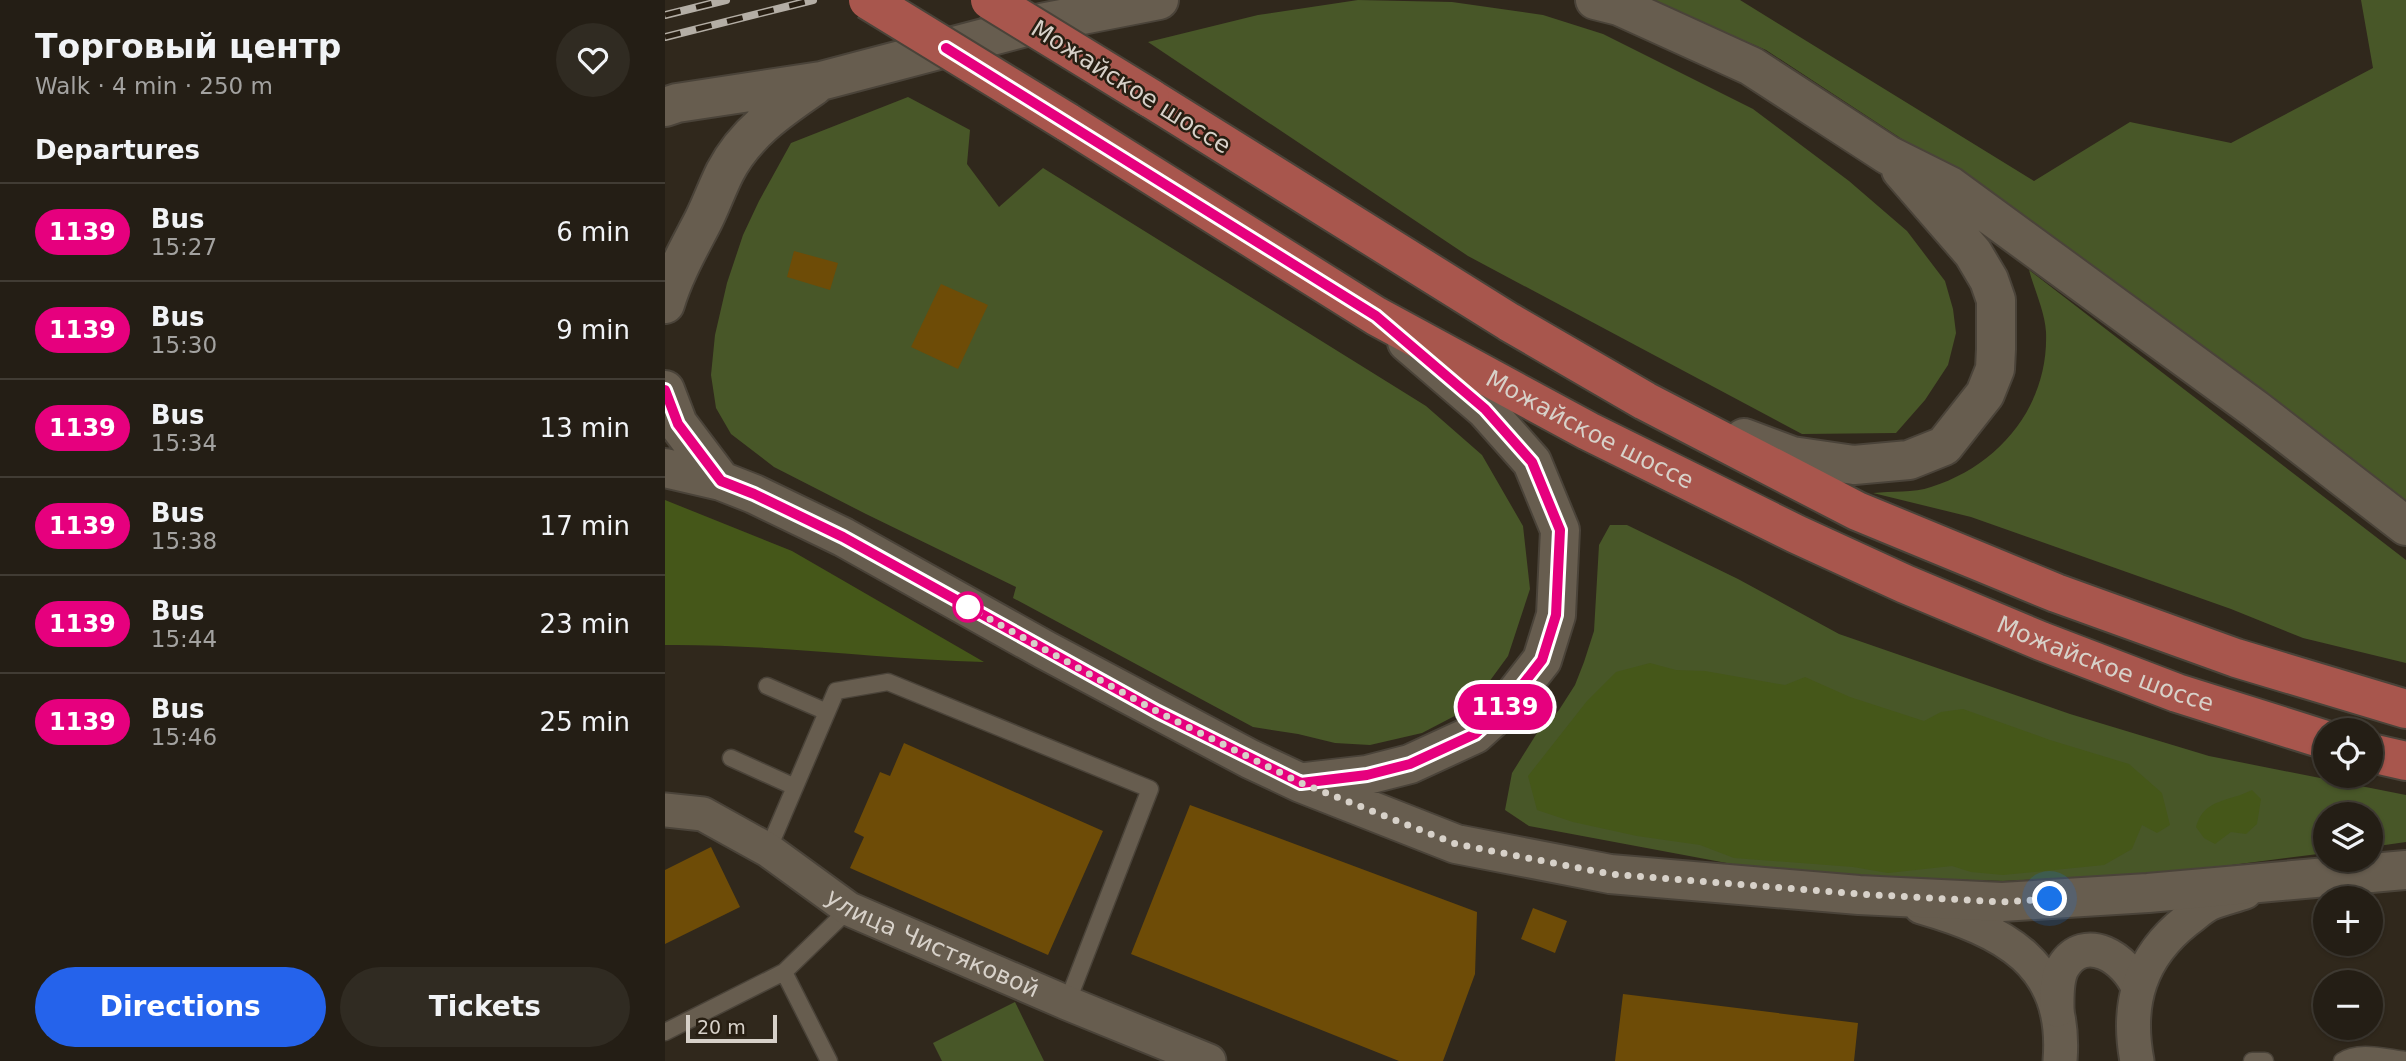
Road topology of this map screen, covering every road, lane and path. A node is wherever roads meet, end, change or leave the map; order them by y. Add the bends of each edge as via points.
1 (868, 0) edge
2 (990, 0) edge
3 (1159, 0) edge
4 (1595, 0) edge
5 (821, 81) junction
6 (665, 107) edge
7 (1888, 155) junction
8 (668, 276) edge
9 (1376, 316) junction
10 (665, 390) edge
11 (1645, 401) junction
12 (665, 468) edge
13 (721, 481) junction
14 (2406, 526) edge
15 (767, 686) dead end
16 (2406, 709) edge
17 (827, 712) junction
18 (2313, 736) edge
19 (2383, 756) edge
20 (731, 758) dead end
21 (2406, 761) edge
22 (1301, 783) junction
23 (795, 787) junction
24 (665, 810) edge
25 (768, 850) junction
26 (2406, 870) edge
27 (2279, 881) junction
28 (1885, 896) junction
29 (849, 909) junction
30 (784, 972) junction
31 (2138, 988) junction
32 (1067, 1003) junction
33 (2057, 1010) junction
34 (665, 1032) edge
35 (2406, 1060) edge
36 (829, 1061) edge
37 (1209, 1061) edge
38 (2060, 1061) edge
39 (2137, 1061) edge
40 (2252, 1061) edge
41 (2265, 1061) edge
42 (2342, 1061) edge

1 - 9 main road, Можайское шоссе, bridge
2 - 11 main road, Можайское шоссе, bridge via 1509,322
3 - 5 street via 1041,23
4 - 7 street via 1619,6 1751,66
5 - 6 street
5 - 8 street via 771,115 742,146
7 - 11 street via 1973,253 1996,300 1995,369 1985,394 1944,446 1909,460 1854,465 1792,456
7 - 14 street via 1949,186 2255,409
9 - 18 main road, Можайское шоссе via 1588,432 1905,584 2177,693
9 - 22 street via 1485,409 1532,462 1560,530 1556,615 1542,660 1506,706 1475,734 1410,764
10 - 13 street via 678,424
11 - 16 main road, Можайское шоссе via 1857,511 2056,593 2236,658
12 - 13 street
13 - 22 street via 843,537 1158,712
15 - 17 lane
17 - 23 lane
17 - 32 lane via 837,691 888,682 1150,789
19 - 21 main road
20 - 23 lane
22 - 28 street via 1456,844 1584,869
23 - 25 lane
24 - 25 street, улица Чистяковой via 703,814
25 - 29 street, улица Чистяковой
26 - 27 street
27 - 28 street via 2002,902
27 - 31 street via 2207,905 2161,944
28 - 33 street via 1964,920 2003,938 2022,952 2046,981
29 - 30 lane
29 - 32 street, улица Чистяковой
30 - 34 lane
30 - 36 lane
31 - 33 street via 2112,956 2085,949 2063,967
31 - 39 street via 2133,1013
32 - 37 street, улица Чистяковой
33 - 38 street
35 - 42 lane via 2350,1055
40 - 41 lane

